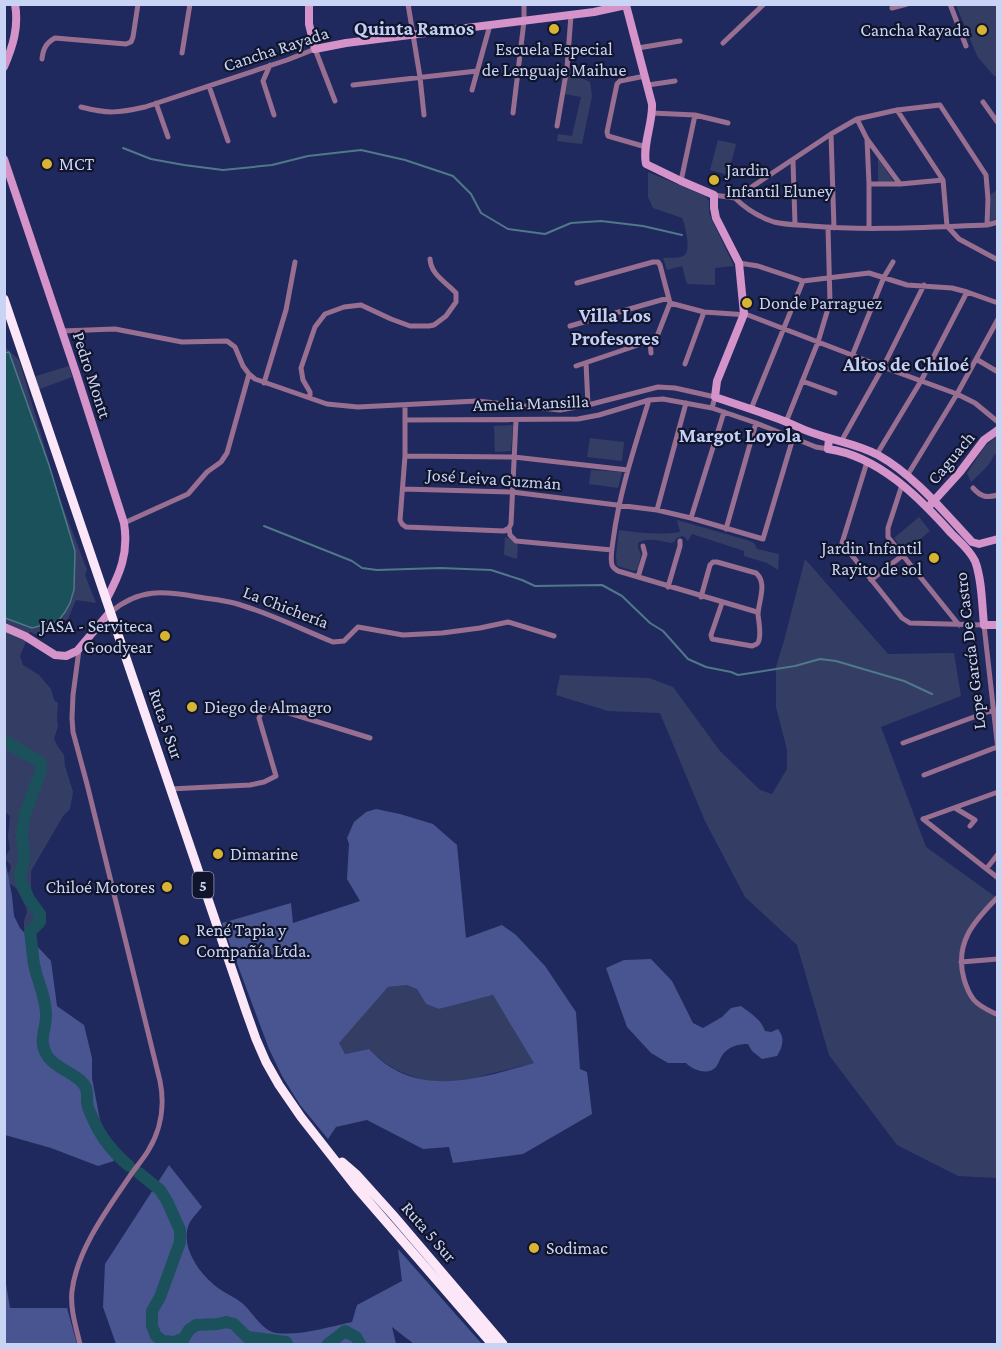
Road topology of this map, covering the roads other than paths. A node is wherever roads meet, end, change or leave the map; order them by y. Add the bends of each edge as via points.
1 (15, 4) edge
2 (138, 4) edge
3 (190, 4) edge
4 (309, 4) edge
5 (408, 4) edge
6 (524, 4) edge
7 (764, 4) edge
8 (907, 4) edge
9 (950, 4) edge
10 (626, 5) edge
11 (615, 6) edge
12 (892, 9) dead end
13 (572, 15) junction
14 (525, 21) junction
15 (490, 25) junction
16 (413, 34) junction
17 (680, 41) dead end
18 (723, 43) dead end
19 (966, 46) dead end
20 (638, 48) junction
21 (315, 49) junction
22 (182, 53) dead end
23 (42, 59) dead end
24 (270, 65) junction
25 (4, 67) edge
26 (477, 71) junction
27 (645, 76) junction
28 (420, 77) junction
29 (675, 81) dead end
30 (353, 85) dead end
31 (648, 85) junction
32 (209, 86) junction
33 (472, 90) dead end
34 (335, 101) dead end
35 (983, 102) dead end
36 (156, 103) junction
37 (81, 107) dead end
38 (897, 110) junction
39 (513, 113) dead end
40 (652, 113) junction
41 (274, 115) dead end
42 (424, 115) dead end
43 (695, 115) junction
44 (857, 119) junction
45 (728, 123) dead end
46 (998, 123) edge
47 (557, 126) dead end
48 (831, 135) junction
49 (168, 137) dead end
50 (867, 139) junction
51 (228, 141) dead end
52 (646, 147) junction
53 (4, 159) edge
54 (793, 161) junction
55 (943, 180) junction
56 (681, 181) junction
57 (869, 184) junction
58 (900, 184) junction
59 (714, 195) junction
60 (735, 198) junction
61 (998, 222) edge
62 (795, 224) junction
63 (987, 225) junction
64 (947, 226) junction
65 (831, 227) junction
66 (869, 228) junction
67 (430, 259) dead end
68 (998, 260) edge
69 (295, 262) dead end
70 (893, 262) dead end
71 (739, 263) junction
72 (831, 277) junction
73 (884, 277) junction
74 (803, 281) junction
75 (577, 283) dead end
76 (924, 285) junction
77 (967, 292) junction
78 (4, 299) edge
79 (669, 301) junction
80 (998, 303) edge
81 (704, 312) junction
82 (744, 314) junction
83 (998, 319) edge
84 (570, 326) dead end
85 (784, 328) junction
86 (62, 331) junction
87 (653, 340) junction
88 (818, 342) junction
89 (651, 353) dead end
90 (852, 356) junction
91 (976, 359) junction
92 (586, 363) junction
93 (685, 364) dead end
94 (576, 366) dead end
95 (883, 367) junction
96 (998, 372) edge
97 (249, 374) junction
98 (802, 381) junction
99 (921, 381) junction
100 (264, 383) junction
101 (835, 393) dead end
102 (957, 394) junction
103 (715, 397) junction
104 (310, 398) junction
105 (649, 400) junction
106 (686, 403) junction
107 (405, 405) junction
108 (588, 405) junction
109 (712, 408) junction
110 (751, 409) junction
111 (724, 412) junction
112 (405, 420) junction
113 (516, 420) junction
114 (786, 422) junction
115 (998, 422) edge
116 (756, 423) junction
117 (998, 429) edge
118 (793, 438) junction
119 (829, 438) junction
120 (842, 441) junction
121 (828, 449) junction
122 (878, 454) junction
123 (405, 456) junction
124 (514, 457) junction
125 (867, 462) junction
126 (628, 470) junction
127 (907, 476) junction
128 (902, 485) junction
129 (973, 488) dead end
130 (403, 489) junction
131 (512, 492) junction
132 (998, 495) edge
133 (931, 504) junction
134 (619, 506) junction
135 (657, 510) junction
136 (691, 518) junction
137 (123, 523) junction
138 (508, 528) junction
139 (726, 529) junction
140 (998, 539) edge
141 (680, 541) dead end
142 (643, 546) dead end
143 (612, 550) junction
144 (903, 555) junction
145 (638, 578) junction
146 (871, 580) junction
147 (668, 587) junction
148 (701, 597) junction
149 (106, 600) junction
150 (722, 603) junction
151 (110, 612) junction
152 (758, 612) junction
153 (959, 625) junction
154 (984, 625) junction
155 (998, 625) edge
156 (4, 627) edge
157 (554, 636) dead end
158 (79, 649) junction
159 (993, 711) junction
160 (996, 724) edge
161 (370, 738) dead end
162 (903, 743) dead end
163 (997, 749) edge
164 (924, 775) dead end
165 (170, 789) junction
166 (998, 792) edge
167 (955, 808) junction
168 (970, 826) dead end
169 (998, 854) edge
170 (987, 868) junction
171 (998, 878) edge
172 (998, 897) edge
173 (998, 959) edge
174 (961, 962) junction
175 (998, 1015) edge
176 (325, 1146) junction
177 (448, 1281) junction
178 (450, 1296) junction
179 (80, 1344) edge
180 (492, 1344) edge
181 (503, 1344) edge

1 - 25 street via 15,34
2 - 23 street via 131,42 55,38 46,45
3 - 22 street
4 - 21 street
5 - 16 street
6 - 14 street
7 - 18 street
8 - 12 street
9 - 19 street
10 - 11 street, Cancha Rayada
10 - 20 street
11 - 13 street, Cancha Rayada
13 - 14 street, Cancha Rayada
13 - 47 street
14 - 15 street, Cancha Rayada
14 - 39 street
15 - 16 street, Cancha Rayada
15 - 26 street
16 - 21 street, Cancha Rayada
16 - 28 street
17 - 20 street
20 - 27 street
21 - 24 street, Cancha Rayada
21 - 34 street
24 - 32 street, Cancha Rayada
24 - 41 street via 263,81
26 - 28 street
26 - 33 street
27 - 31 street
27 - 52 street via 617,84 606,132 608,136
28 - 30 street
28 - 42 street
29 - 31 street
31 - 40 street
32 - 36 street, Cancha Rayada
32 - 51 street
35 - 46 street
36 - 37 street, Cancha Rayada via 122,112
36 - 49 street
38 - 44 street
38 - 55 street
38 - 63 street via 940,105 986,175
40 - 43 street
40 - 52 street
43 - 45 street
43 - 56 street
44 - 48 street
44 - 50 street
48 - 54 street
48 - 65 street
50 - 57 street
50 - 58 street
52 - 56 street via 644,167
53 - 86 street, Pedro Montt
54 - 60 street
54 - 62 street
55 - 58 street
55 - 64 street
56 - 59 street
57 - 58 street
57 - 66 street
59 - 60 street
59 - 71 street via 716,218
60 - 62 street via 759,216 776,223
61 - 63 street
62 - 65 street
63 - 64 street
64 - 66 street
64 - 68 street via 959,239
65 - 66 street
65 - 72 street
67 - 104 street via 435,272 456,293 456,302 446,316 424,327 410,326 361,306 325,314 315,327 301,368
69 - 100 street via 286,310
70 - 73 street
71 - 74 street
71 - 82 street
72 - 73 street via 869,273
72 - 74 street
72 - 88 street via 830,302
73 - 76 street via 907,285
73 - 90 street
74 - 85 street
75 - 79 street via 658,262
76 - 77 street
76 - 95 street
77 - 80 street
77 - 99 street
78 - 149 highway, Ruta 5 Sur / 5
79 - 81 street
79 - 84 street
79 - 87 street
81 - 82 street
81 - 93 street
82 - 85 street
82 - 103 street via 717,381
83 - 91 street
85 - 88 street
85 - 110 street
86 - 97 street via 115,329 182,342 226,341 235,347
86 - 137 street, Pedro Montt
87 - 89 street
87 - 92 street
88 - 90 street
88 - 98 street
90 - 95 street
91 - 96 street
91 - 102 street
92 - 94 street
92 - 108 street
95 - 99 street
95 - 120 street
97 - 100 street
97 - 137 street via 221,462 188,494
98 - 101 street
98 - 114 street
99 - 102 street
99 - 122 street
100 - 104 street
102 - 115 street
102 - 127 street
103 - 108 street via 658,387
103 - 109 street
103 - 110 street
104 - 107 street via 358,407
105 - 106 street, Amelia Mansilla
105 - 113 street, Amelia Mansilla via 578,419
105 - 126 street
106 - 109 street, Amelia Mansilla
106 - 135 street
107 - 108 street via 477,401 560,410
107 - 112 street
109 - 111 street, Amelia Mansilla
110 - 114 street
111 - 116 street, Amelia Mansilla
111 - 136 street
112 - 113 street, Amelia Mansilla
112 - 123 street
113 - 124 street
114 - 119 street
116 - 118 street, Amelia Mansilla
116 - 139 street
117 - 133 street, Caguach via 984,440
118 - 121 street, Amelia Mansilla
118 - 139 street, José Leiva Guzmán via 763,539
119 - 120 street
119 - 121 street
120 - 122 street
121 - 125 street
122 - 127 street
123 - 124 street
123 - 130 street
124 - 126 street
124 - 131 street
125 - 128 street
125 - 146 street via 842,543
126 - 134 street
127 - 133 street
128 - 133 street
128 - 144 street via 888,537
129 - 132 street via 987,498
130 - 131 street, José Leiva Guzmán
130 - 138 street via 400,520 406,527 504,531
131 - 134 street, José Leiva Guzmán
131 - 138 street
133 - 140 street via 974,543
133 - 154 street, Lope García De Castro via 975,560
134 - 135 street, José Leiva Guzmán
134 - 143 street
135 - 136 street, José Leiva Guzmán
136 - 139 street, José Leiva Guzmán
137 - 149 street, Pedro Montt via 124,556
138 - 143 street via 516,541
141 - 147 street
142 - 145 street via 645,554
143 - 145 street via 611,564 615,569
144 - 146 street
144 - 153 street
145 - 147 street
146 - 153 street via 902,618
147 - 148 street
148 - 150 street
148 - 152 street via 710,565 717,562 760,575
149 - 151 highway, Ruta 5 Sur / 5
150 - 152 street
150 - 152 street via 712,639 756,645
151 - 157 street, La Chichería via 136,597 166,592 232,602 333,642 344,641 358,627 403,635 508,622
151 - 158 street
151 - 165 highway, Ruta 5 Sur / 5
153 - 154 street
154 - 155 street
154 - 159 street, Lope García De Castro
156 - 158 street via 58,656
158 - 179 street via 73,732 158,1069 162,1101 153,1140 99,1224 76,1273 72,1307
159 - 160 street, Lope García De Castro
159 - 162 street
160 - 163 street, Lope García De Castro
161 - 165 street via 267,709 259,718 276,776 250,785
163 - 164 street
165 - 176 highway, Ruta 5 Sur / 5 via 256,1039 290,1101
166 - 167 street
167 - 168 street via 975,820
167 - 170 street via 923,819
169 - 170 street
170 - 171 street
172 - 174 street via 970,929
173 - 174 street
174 - 175 street via 969,993
176 - 177 highway, Ruta 5 Sur / 5 via 357,1175
176 - 178 highway, Ruta 5 Sur / 5
177 - 178 highway
177 - 181 highway, Ruta 5 Sur / 5
178 - 180 highway, Ruta 5 Sur / 5

